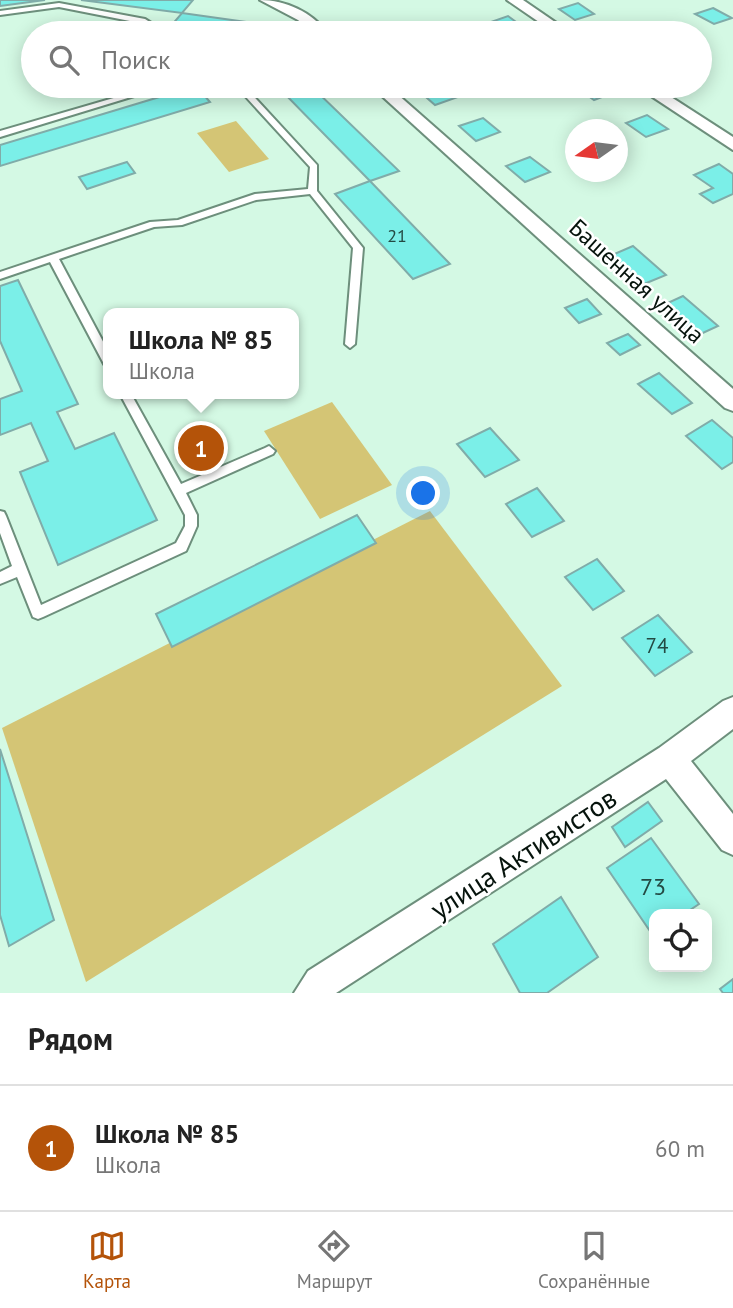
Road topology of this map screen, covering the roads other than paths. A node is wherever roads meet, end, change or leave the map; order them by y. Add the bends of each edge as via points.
1 (267, 0) edge
2 (311, 0) edge
3 (514, 0) edge
4 (61, 3) edge
5 (0, 13) edge
6 (303, 17) junction
7 (142, 21) edge
8 (308, 21) edge
9 (546, 21) edge
10 (122, 98) edge
11 (251, 98) edge
12 (392, 98) edge
13 (662, 98) edge
14 (0, 134) edge
15 (733, 145) edge
16 (312, 191) junction
17 (53, 258) junction
18 (0, 276) edge
19 (350, 344) dead end
20 (103, 352) edge
21 (129, 399) edge
22 (733, 402) edge
23 (269, 451) dead end
24 (178, 491) junction
25 (0, 516) edge
26 (20, 569) junction
27 (0, 578) edge
28 (733, 711) edge
29 (670, 759) junction
30 (733, 839) edge
31 (312, 993) edge

1 - 6 street
2 - 6 street
3 - 9 street
4 - 5 lane
4 - 7 lane
6 - 8 street
10 - 14 lane
11 - 16 lane via 314,167
12 - 22 street, Башенная улица
13 - 15 street
16 - 17 lane via 255,197 179,223 153,224
16 - 19 lane via 358,248
17 - 18 lane
17 - 20 lane
21 - 24 lane
23 - 24 lane
24 - 26 lane via 191,515 181,547 38,613
25 - 26 lane
26 - 27 lane
28 - 29 street, улица Активистов
29 - 30 street
29 - 31 street, улица Активистов via 320,983

